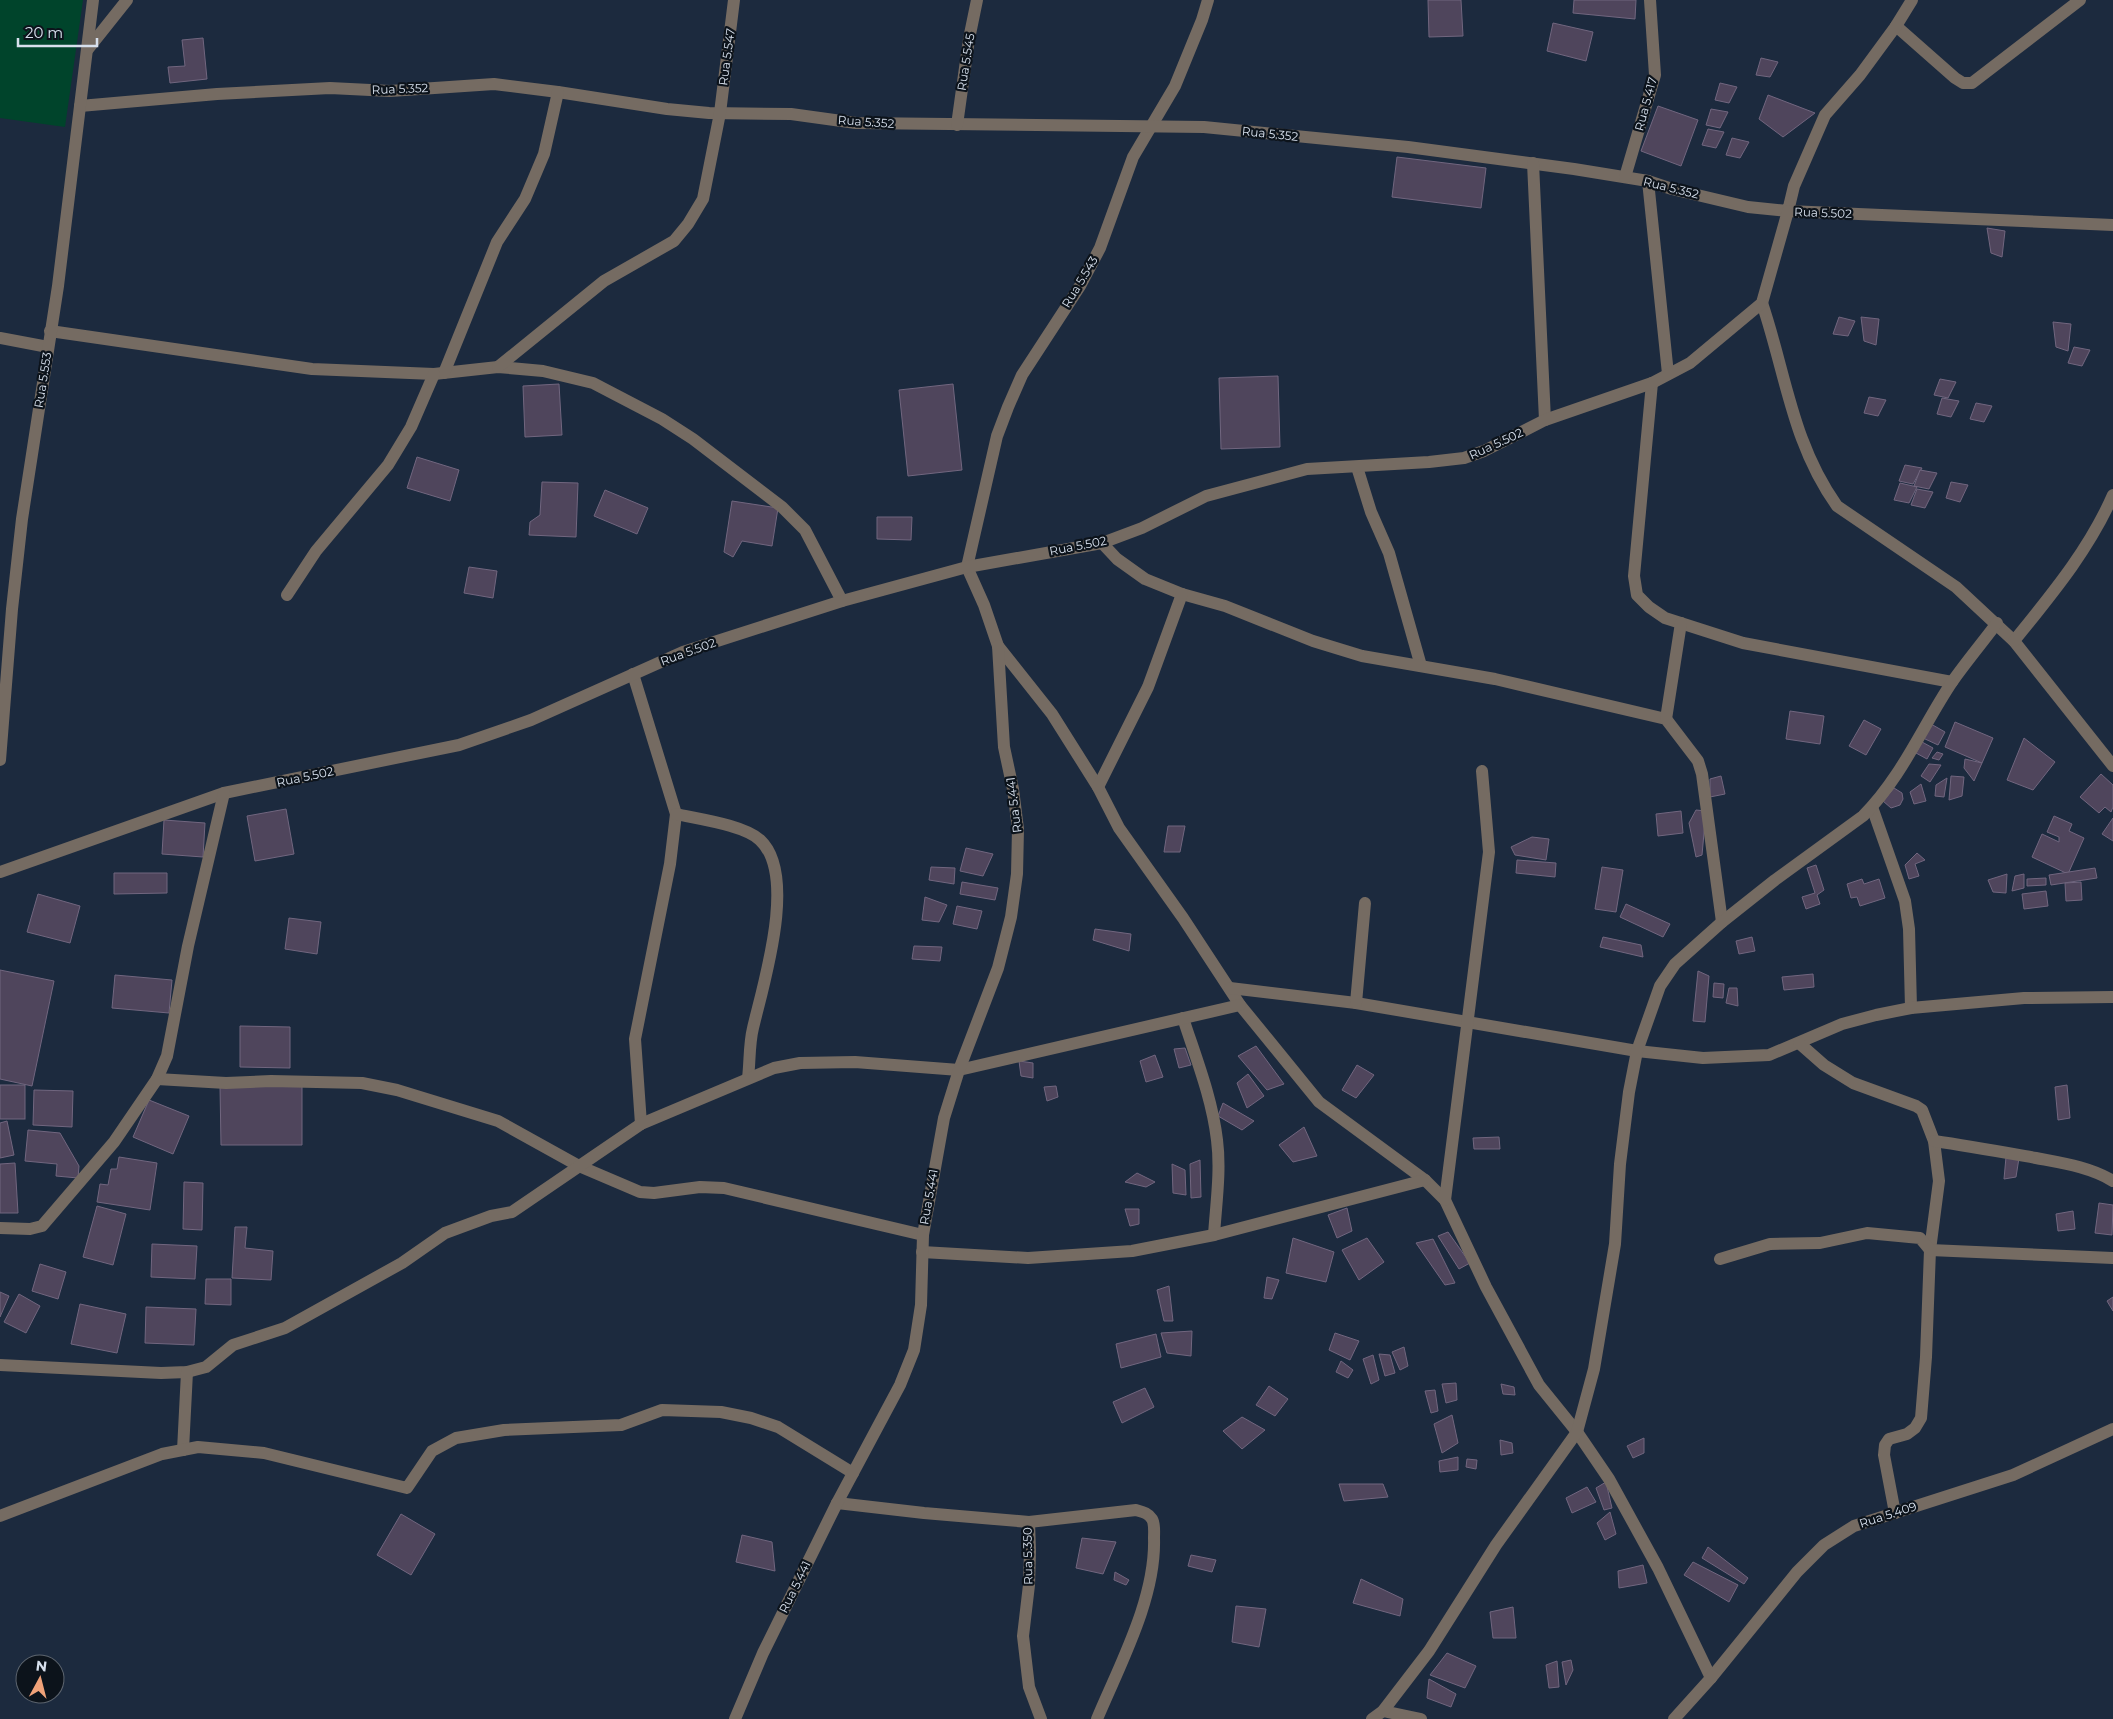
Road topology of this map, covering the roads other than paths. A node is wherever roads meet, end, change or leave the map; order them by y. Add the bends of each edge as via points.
1 (92, 0) edge
2 (127, 0) edge
3 (734, 0) edge
4 (977, 0) edge
5 (1208, 0) edge
6 (1650, 0) edge
7 (1912, 0) edge
8 (2080, 0) edge
9 (1896, 26) junction
10 (88, 49) junction
11 (558, 92) junction
12 (80, 106) junction
13 (720, 113) junction
14 (957, 125) junction
15 (1150, 126) junction
16 (1533, 163) junction
17 (1625, 177) junction
18 (1648, 181) junction
19 (1788, 212) junction
20 (2113, 225) edge
21 (1762, 303) junction
22 (50, 331) junction
23 (0, 338) edge
24 (48, 348) junction
25 (498, 367) junction
26 (439, 373) junction
27 (1668, 374) junction
28 (1652, 383) junction
29 (1545, 420) junction
30 (1357, 467) junction
31 (2113, 495) edge
32 (1102, 543) junction
33 (967, 567) junction
34 (1182, 594) junction
35 (287, 595) dead end
36 (842, 601) junction
37 (1681, 623) junction
38 (1997, 624) junction
39 (2014, 641) junction
40 (998, 646) junction
41 (1421, 666) junction
42 (632, 674) junction
43 (1952, 682) junction
44 (1666, 719) junction
45 (0, 760) edge
46 (2113, 766) edge
47 (1482, 771) dead end
48 (1098, 787) junction
49 (224, 794) junction
50 (1872, 807) junction
51 (676, 814) junction
52 (0, 872) edge
53 (1364, 903) dead end
54 (1722, 922) junction
55 (1230, 988) junction
56 (2113, 997) edge
57 (1356, 1003) junction
58 (1240, 1005) junction
59 (1911, 1008) junction
60 (1183, 1018) junction
61 (1467, 1021) junction
62 (1799, 1043) junction
63 (1637, 1051) junction
64 (959, 1070) junction
65 (748, 1078) junction
66 (157, 1079) junction
67 (641, 1124) junction
68 (1934, 1141) junction
69 (579, 1166) junction
70 (1424, 1180) junction
71 (2113, 1181) edge
72 (1445, 1200) junction
73 (0, 1228) edge
74 (923, 1235) junction
75 (1214, 1236) junction
76 (1930, 1250) junction
77 (922, 1252) junction
78 (2113, 1258) edge
79 (1720, 1259) dead end
80 (0, 1365) edge
81 (187, 1372) junction
82 (2113, 1429) edge
83 (1577, 1432) junction
84 (183, 1450) junction
85 (853, 1473) junction
86 (837, 1503) junction
87 (1895, 1513) junction
88 (0, 1516) edge
89 (1029, 1522) junction
90 (1711, 1678) junction
91 (1384, 1711) junction
92 (735, 1719) edge
93 (1041, 1719) edge
94 (1097, 1719) edge
95 (1372, 1719) edge
96 (1421, 1719) edge
97 (1674, 1719) edge

1 - 10 street, Rua 5.553
2 - 10 street
3 - 13 street, Rua 5.547
4 - 14 street, Rua 5.545
5 - 15 street, Rua 5.543 via 1175,86
6 - 17 street, Rua 5.417 via 1655,75
7 - 9 street
8 - 9 street via 1972,82 1963,83 1955,78
9 - 19 street via 1825,115 1794,186
10 - 12 street, Rua 5.553
11 - 12 street, Rua 5.352 via 494,84 390,91 330,88
11 - 13 street, Rua 5.352 via 667,109
11 - 26 street via 540,163 525,199 497,242
12 - 22 street, Rua 5.553
13 - 14 street, Rua 5.352 via 791,114 856,123
13 - 25 street, Rua 5.547 via 703,199 674,241 604,281
14 - 15 street, Rua 5.352
15 - 16 street, Rua 5.352 via 1204,127
15 - 33 street, Rua 5.543 via 1133,157 1100,248 1080,286 1022,375 1008,407 997,436
16 - 17 street, Rua 5.352
16 - 29 street
17 - 18 street, Rua 5.352
18 - 19 street, Rua 5.352 via 1748,207
18 - 27 street
19 - 20 street, Rua 5.502
19 - 21 street, Rua 5.502
21 - 27 street, Rua 5.502 via 1690,363
21 - 38 street via 1804,449 1823,487 1837,506 1956,587
22 - 24 street, Rua 5.553
22 - 26 street via 312,369
23 - 24 street
24 - 45 street, Rua 5.553 via 22,519
25 - 26 street
25 - 36 street via 543,371 593,383 693,439 782,507 805,530
26 - 35 street via 388,465 316,551
27 - 28 street, Rua 5.502
28 - 29 street, Rua 5.502
28 - 37 street via 1634,576 1637,595 1665,618
29 - 30 street, Rua 5.502 via 1464,458
30 - 32 street, Rua 5.502 via 1307,469 1206,496 1142,528
30 - 41 street via 1371,512 1389,553
31 - 39 street via 2100,524 2068,574
32 - 33 street, Rua 5.502
32 - 34 street via 1117,559 1145,579
33 - 36 street, Rua 5.502
33 - 40 street
34 - 41 street via 1225,606 1342,650
34 - 48 street via 1148,687
36 - 42 street, Rua 5.502 via 684,652
37 - 43 street via 1743,642
37 - 44 street
38 - 39 street
38 - 43 street
39 - 46 street
40 - 48 street via 1052,714
40 - 64 street, Rua 5.441 via 1004,747 1018,829 1018,874 1012,917 998,968
41 - 44 street via 1495,679
42 - 49 street, Rua 5.502 via 531,720 459,745
42 - 51 street
43 - 50 street via 1888,789
44 - 54 street via 1698,762 1702,774
47 - 61 street via 1489,852
48 - 55 street via 1119,828
49 - 52 street, Rua 5.502
49 - 66 street via 188,946 167,1056
50 - 54 street
50 - 59 street via 1905,901
51 - 65 street via 746,831 768,850 778,906 761,1003 753,1030
51 - 67 street via 670,864 635,1039
53 - 57 street
54 - 63 street via 1675,964 1660,986
55 - 57 street
55 - 58 street
56 - 59 street via 2024,998
57 - 61 street
58 - 60 street
58 - 70 street via 1319,1102
59 - 62 street via 1842,1024
60 - 64 street
60 - 75 street via 1208,1097 1217,1140
61 - 63 street
61 - 72 street
62 - 63 street via 1769,1055 1739,1057 1702,1058
62 - 68 street via 1824,1066 1853,1083 1922,1110
63 - 83 street via 1620,1164 1615,1244 1594,1369
64 - 65 street via 855,1062 800,1063
64 - 74 street, Rua 5.441 via 944,1118
65 - 67 street
66 - 69 street via 226,1083 362,1082 498,1121
66 - 73 street via 114,1142 42,1226
67 - 69 street
68 - 71 street via 2069,1164
68 - 76 street via 1938,1181
69 - 74 street via 640,1192 724,1188
69 - 81 street via 512,1212 445,1233 402,1263 285,1328 233,1345 206,1367
70 - 72 street
70 - 75 street
72 - 83 street via 1486,1287 1539,1385
74 - 77 street, Rua 5.441
75 - 77 street via 1132,1251 1028,1258
76 - 78 street
76 - 79 street via 1920,1238 1867,1233 1820,1243 1770,1244
76 - 87 street via 1921,1418 1907,1434 1889,1439 1885,1445
77 - 85 street, Rua 5.441 via 921,1305 914,1350 900,1385
80 - 81 street
81 - 84 street
82 - 87 street, Rua 5.409 via 2013,1475
83 - 90 street via 1609,1479 1658,1568
83 - 91 street via 1496,1545 1430,1651
84 - 85 street via 198,1447 264,1453 407,1488 432,1451 456,1438 504,1430 621,1425 662,1410 721,1412 778,1427
84 - 88 street via 162,1454
85 - 86 street, Rua 5.441
86 - 89 street, Rua 5.350
86 - 92 street, Rua 5.441 via 763,1653
87 - 90 street, Rua 5.409 via 1854,1526 1824,1545 1797,1572
89 - 93 street, Rua 5.350 via 1029,1585 1023,1636 1029,1687
89 - 94 street via 1136,1510 1148,1513 1154,1521 1154,1550 1146,1597
90 - 97 street, Rua 5.409
91 - 95 street
91 - 96 street

